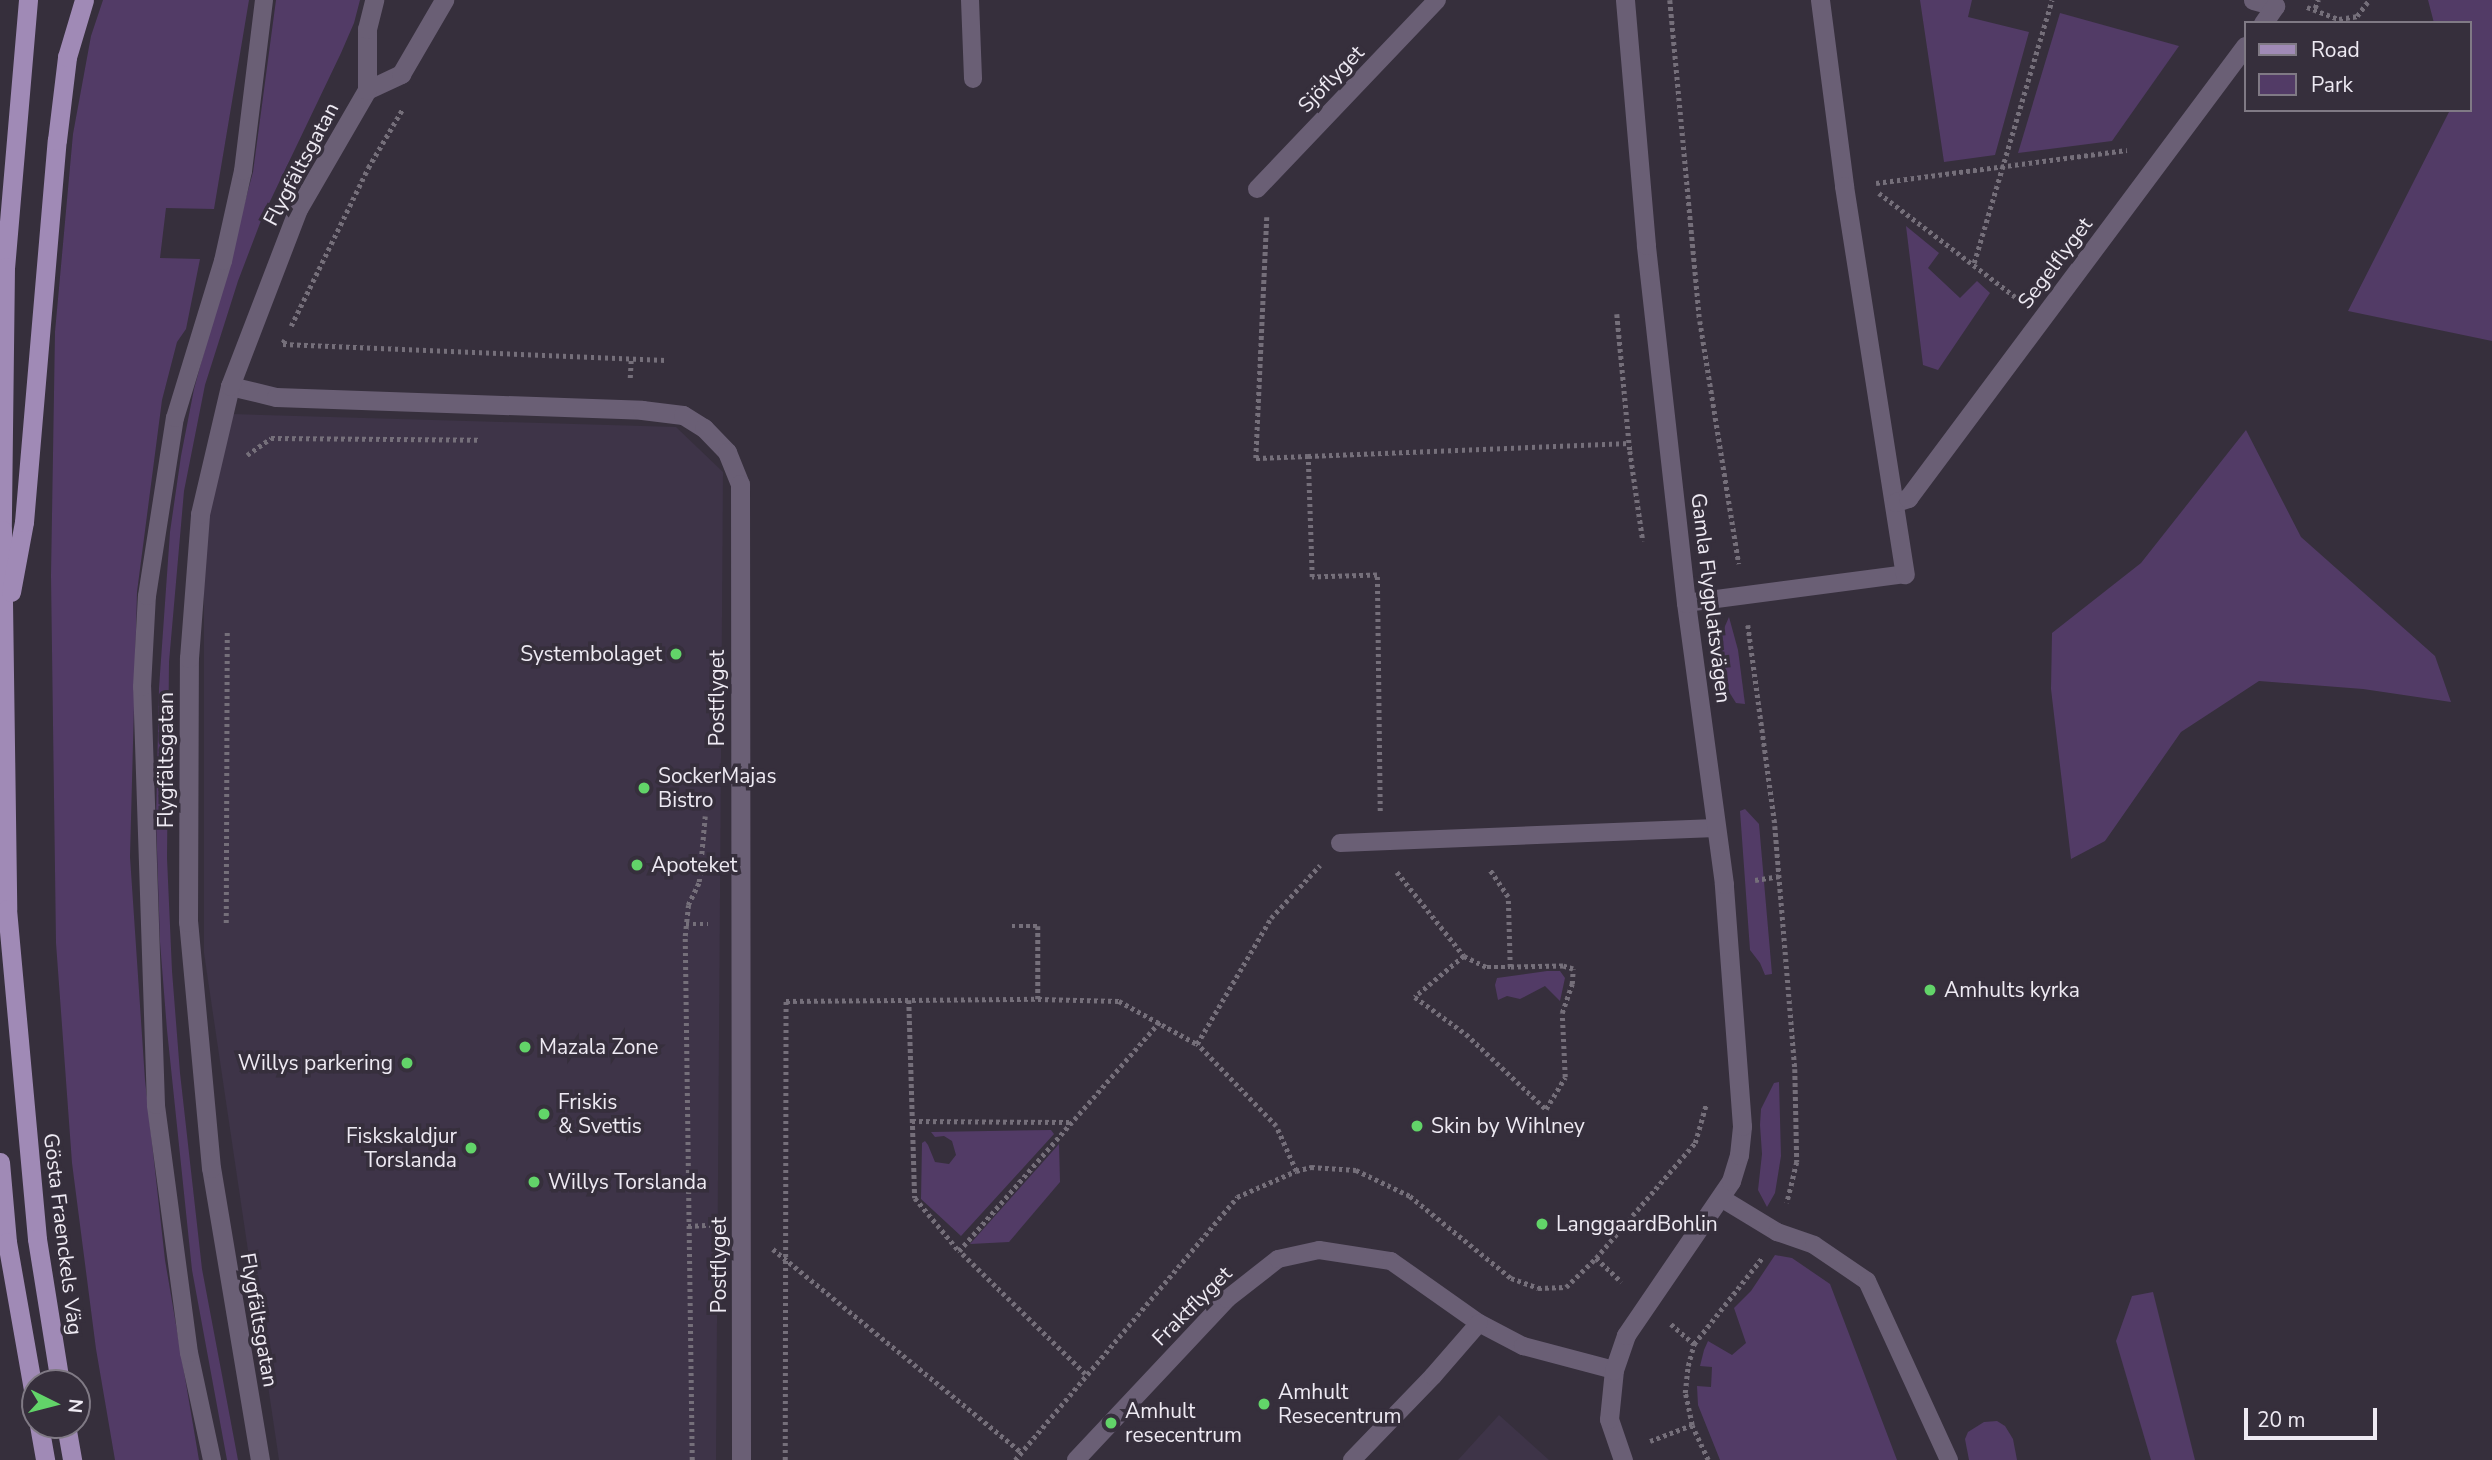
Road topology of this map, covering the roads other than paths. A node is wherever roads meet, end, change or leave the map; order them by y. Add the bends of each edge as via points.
1 (28, 0) edge
2 (84, 0) edge
3 (264, 0) edge
4 (374, 0) edge
5 (444, 0) edge
6 (970, 0) edge
7 (1437, 0) edge
8 (1625, 0) edge
9 (1819, 0) edge
10 (2253, 0) edge
11 (2264, 21) edge
12 (2244, 47) edge
13 (973, 79) dead end
14 (367, 90) junction
15 (1263, 183) road end
16 (230, 386) junction
17 (1896, 502) junction
18 (1905, 574) joint
19 (1686, 603) junction
20 (4, 631) junction
21 (1716, 828) junction
22 (1340, 843) road end
23 (0, 1163) edge
24 (1721, 1198) junction
25 (1479, 1323) junction
26 (29, 1369) edge
27 (58, 1369) edge
28 (1614, 1370) junction
29 (42, 1439) edge
30 (68, 1439) edge
31 (46, 1460) edge
32 (72, 1460) edge
33 (212, 1460) edge
34 (260, 1460) edge
35 (741, 1460) edge
36 (1076, 1460) edge
37 (1352, 1460) edge
38 (1623, 1460) edge
39 (1949, 1460) edge

1 - 20 main road, Gösta Fraenckels Väg via 5,267
2 - 20 main road via 67,57 24,522
3 - 33 lane via 243,172 223,261 175,418 147,596 142,687 156,1105 189,1353
4 - 14 street, Flygfältsgatan via 367,29
5 - 14 street, Flygfältsgatan via 401,74
6 - 13 lane
7 - 15 lane, Sjöflyget
8 - 19 street, Gamla Flygplatsvägen via 1646,245
9 - 17 street
10 - 11 street via 2275,6
12 - 17 street, Segelflyget via 1908,498
14 - 16 street, Flygfältsgatan via 299,209
16 - 34 street, Flygfältsgatan via 199,527 189,658 188,922 211,1168
16 - 35 street, Postflyget via 276,397 682,415 704,428 727,452 740,484
17 - 18 street
18 - 19 lane
19 - 21 street, Gamla Flygplatsvägen
20 - 27 main road, Gösta Fraenckels Väg via 7,909 37,1239
21 - 22 lane
21 - 24 street, Gamla Flygplatsvägen via 1742,1126 1739,1155
23 - 26 main road via 7,1242
24 - 28 street, Gamla Flygplatsvägen via 1626,1335
24 - 39 lane via 1777,1232 1814,1245 1867,1280
25 - 28 lane, Fraktflyget via 1523,1346
25 - 36 lane, Fraktflyget via 1391,1261 1319,1250 1278,1259 1227,1299
25 - 37 lane
28 - 38 street, Gamla Flygplatsvägen via 1609,1419
29 - 31 main road
30 - 32 main road

